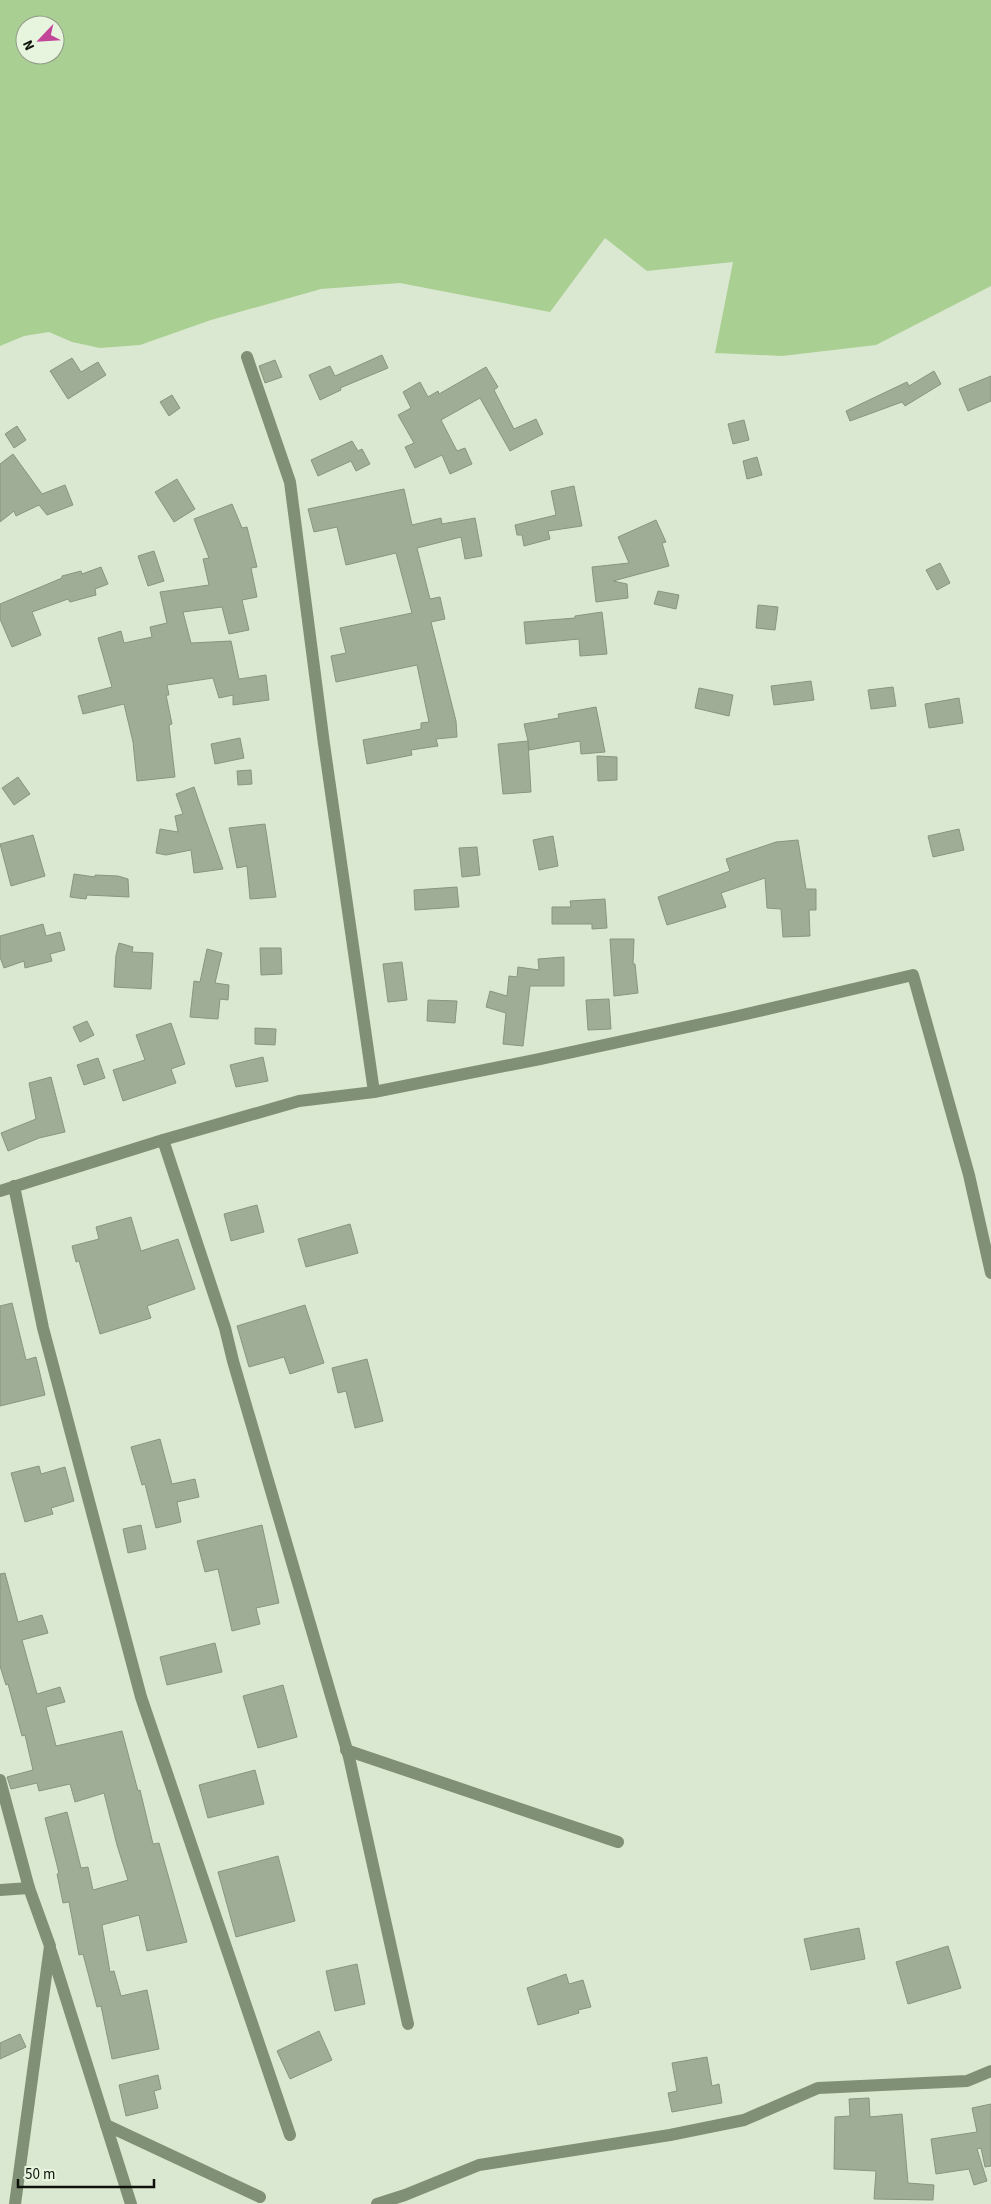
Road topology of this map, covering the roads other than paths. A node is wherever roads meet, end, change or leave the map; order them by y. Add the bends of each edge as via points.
1 (247, 357) dead end
2 (374, 1092) junction
3 (164, 1140) junction
4 (14, 1186) junction
5 (0, 1191) edge
6 (991, 1273) edge
7 (346, 1750) junction
8 (0, 1780) edge
9 (618, 1842) dead end
10 (29, 1888) junction
11 (0, 1890) edge
12 (50, 1946) junction
13 (408, 2024) dead end
14 (991, 2071) edge
15 (106, 2125) junction
16 (290, 2135) dead end
17 (260, 2197) dead end
18 (15, 2204) edge
19 (131, 2204) edge
20 (377, 2204) edge

1 - 2 street via 290,482 322,735
2 - 3 street via 299,1101
2 - 6 street via 729,1018 913,975 969,1175
3 - 4 street
3 - 7 street via 225,1328
4 - 5 street
4 - 16 street via 43,1328 141,1697
7 - 9 street
7 - 13 street
8 - 10 street
10 - 11 street
10 - 12 street
12 - 15 street
12 - 18 street
14 - 20 street via 967,2081 818,2088 744,2120 479,2166
15 - 17 street
15 - 19 street

